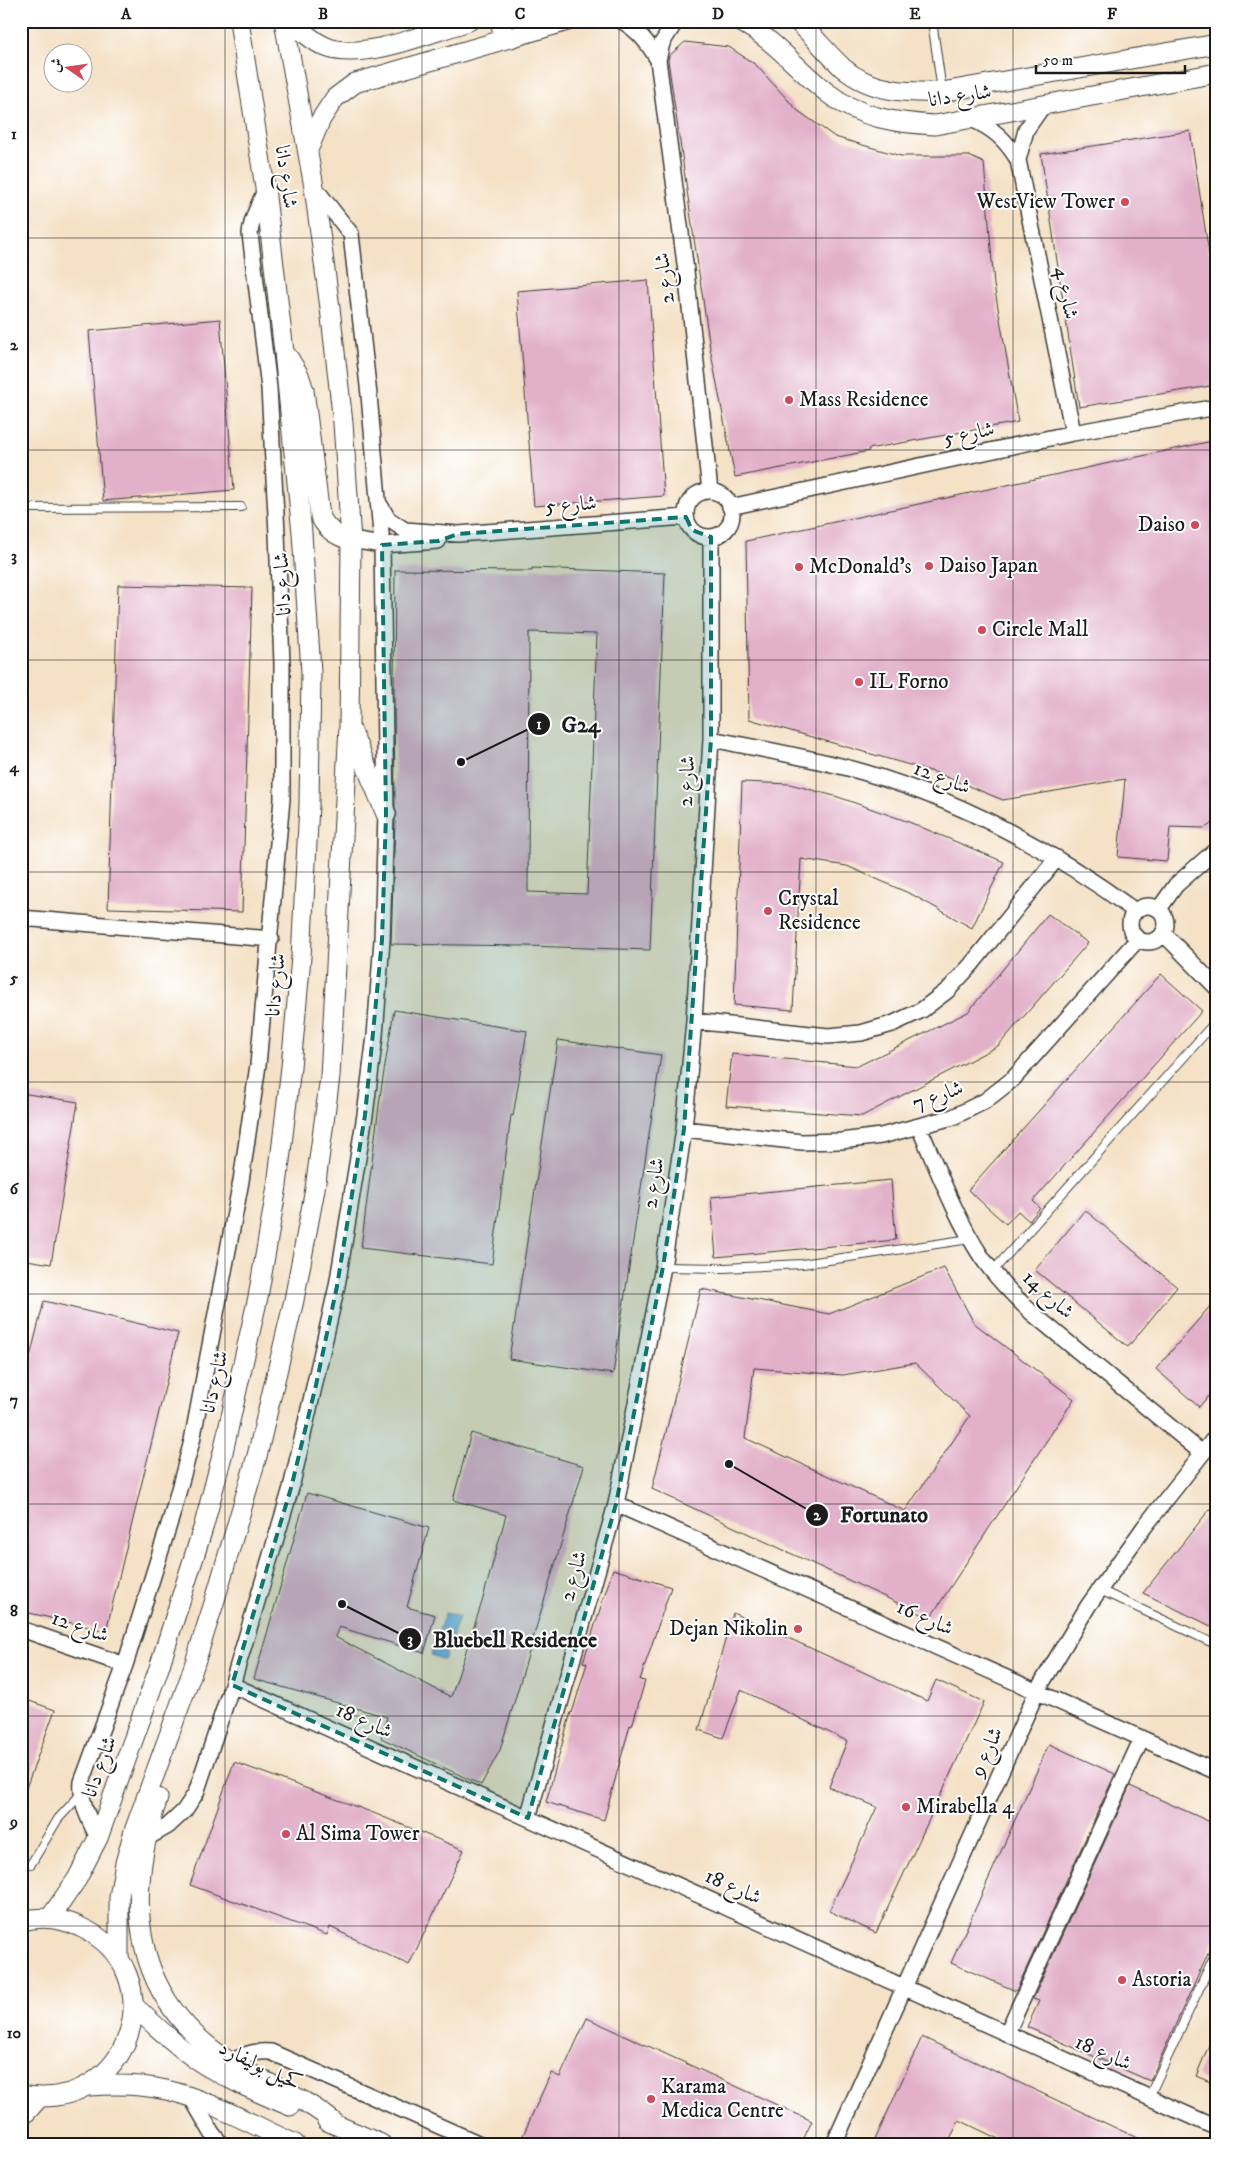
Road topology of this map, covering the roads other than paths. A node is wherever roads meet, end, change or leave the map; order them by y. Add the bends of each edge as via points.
1 (238, 21) edge
2 (284, 21) edge
3 (292, 21) edge
4 (469, 21) edge
5 (500, 21) edge
6 (568, 21) edge
7 (622, 21) edge
8 (676, 21) edge
9 (739, 21) edge
10 (797, 21) edge
11 (932, 21) edge
12 (511, 38) junction
13 (1217, 44) edge
14 (658, 60) junction
15 (1217, 73) edge
16 (942, 92) junction
17 (1044, 104) junction
18 (971, 119) junction
19 (308, 150) junction
20 (1018, 160) junction
21 (266, 188) junction
22 (314, 188) junction
23 (284, 352) junction
24 (1217, 407) edge
25 (1072, 433) junction
26 (710, 491) junction
27 (378, 500) junction
28 (730, 507) junction
29 (21, 508) edge
30 (241, 508) dead end
31 (686, 517) junction
32 (458, 534) junction
33 (710, 537) junction
34 (350, 540) junction
35 (382, 545) junction
36 (349, 726) junction
37 (711, 739) junction
38 (386, 814) junction
39 (1217, 848) edge
40 (1057, 858) junction
41 (1159, 910) junction
42 (1135, 911) junction
43 (21, 918) edge
44 (1163, 933) junction
45 (1138, 938) junction
46 (271, 939) junction
47 (1217, 988) edge
48 (1217, 1020) edge
49 (694, 1021) junction
50 (919, 1127) junction
51 (684, 1129) junction
52 (970, 1239) junction
53 (663, 1267) junction
54 (992, 1272) junction
55 (1217, 1435) edge
56 (1202, 1453) junction
57 (616, 1504) junction
58 (1100, 1590) junction
59 (21, 1629) edge
60 (1217, 1645) edge
61 (125, 1665) junction
62 (190, 1675) junction
63 (232, 1685) junction
64 (1037, 1691) junction
65 (1142, 1738) junction
66 (1217, 1772) edge
67 (81, 1794) junction
68 (528, 1818) junction
69 (98, 1838) junction
70 (147, 1838) junction
71 (31, 1864) dead end
72 (50, 1918) junction
73 (21, 1921) edge
74 (1217, 1950) edge
75 (119, 1959) junction
76 (905, 1986) junction
77 (133, 2005) junction
78 (1007, 2032) junction
79 (225, 2068) junction
80 (89, 2086) junction
81 (30, 2097) edge
82 (1149, 2097) junction
83 (192, 2098) junction
84 (21, 2118) edge
85 (1217, 2128) edge
86 (221, 2144) edge
87 (295, 2144) edge
88 (381, 2144) edge
89 (480, 2144) edge
90 (834, 2144) edge

1 - 21 street, شارع دانا
2 - 19 street, شارع دانا
3 - 4 street via 326,47 350,52 374,49
5 - 12 street via 502,33
6 - 12 street, شارع دانا
7 - 14 street, شارع 2 via 648,42
8 - 14 street, شارع 2 via 662,43
9 - 18 street, شارع دانا via 754,28 830,95 862,113 898,123 935,125
10 - 16 street, شارع دانا via 845,69 875,86 908,93
11 - 16 lane
12 - 19 street, شارع دانا via 355,82 335,98
13 - 16 street, شارع دانا
14 - 26 street, شارع 2 via 686,271
15 - 17 street, شارع دانا
17 - 18 street, شارع دانا
17 - 20 street, شارع 4 via 1026,130
18 - 20 street, شارع 4 via 999,135
19 - 22 street, شارع دانا
20 - 25 street, شارع 4
21 - 23 street, شارع دانا
21 - 46 street via 250,234 269,388 282,664 282,799
22 - 27 street via 351,234
22 - 34 street, شارع دانا via 338,365
23 - 34 street via 299,375 304,390 320,516 330,530
23 - 69 street, شارع دانا via 302,533 311,672 309,805 301,956 277,1186 258,1297 204,1525 159,1668
24 - 25 street, شارع 5
25 - 28 street, شارع 5
26 - 28 street via 723,496
26 - 31 street via 695,496
27 - 32 street, شارع 5 via 388,519 405,530
27 - 35 street
28 - 33 street via 728,527
29 - 30 lane
31 - 32 street, شارع 5
31 - 33 street via 692,530
32 - 35 street, شارع 5 via 438,540
33 - 37 street, شارع 2
34 - 35 street, شارع 5
34 - 36 street, شارع دانا
35 - 38 street
36 - 38 street
36 - 62 street, شارع دانا via 330,1077 315,1189 294,1300 257,1456
37 - 40 street, شارع 12 via 812,759 914,789 995,824
37 - 49 street, شارع 2
38 - 63 street via 375,1036 337,1286 291,1488
39 - 41 street via 1176,885
40 - 42 street, شارع 12
40 - 49 street via 948,990 922,1010 892,1024 861,1033 828,1036
41 - 42 street via 1142,906
41 - 44 street via 1165,916
42 - 45 street via 1130,926
43 - 46 street
44 - 45 street via 1152,941
44 - 47 street
45 - 50 street, شارع 7 via 1013,1080 985,1101 953,1117
46 - 61 street via 258,1065 241,1181 192,1441
48 - 54 lane
49 - 51 street, شارع 2
50 - 51 street, شارع 7 via 881,1136 802,1142
50 - 52 street, شارع 14
51 - 53 street, شارع 2
52 - 53 lane via 802,1264
52 - 54 street, شارع 14
53 - 57 street, شارع 2
54 - 56 street, شارع 14 via 1032,1313
55 - 56 street, شارع 9
56 - 58 street, شارع 9
57 - 64 street, شارع 16
57 - 68 street, شارع 2
58 - 60 lane
58 - 64 street, شارع 9
59 - 61 street, شارع 12
61 - 67 street via 82,1782
62 - 70 street via 186,1713
62 - 75 street, شارع دانا via 125,1862 119,1897
63 - 68 street, شارع 18
63 - 70 street via 196,1793 168,1826
64 - 65 street, شارع 16
64 - 76 street, شارع 9
65 - 66 street, شارع 16
65 - 78 street
67 - 69 street
67 - 71 lane via 58,1819
68 - 76 street, شارع 18
69 - 72 street, شارع دانا via 78,1878
70 - 79 street via 139,1924 145,1952 169,2004
72 - 73 street
72 - 75 street via 89,1930
74 - 82 lane
75 - 77 street via 129,1981
76 - 78 street, شارع 18
76 - 90 street, شارع 9
77 - 79 street, كحيل بوليفارد via 194,2058
77 - 80 street via 132,2024 117,2060
78 - 82 street, شارع 18
79 - 88 street, كحيل بوليفارد via 264,2095
79 - 89 street via 243,2055 271,2052
80 - 81 street via 56,2098
80 - 83 street via 141,2086
81 - 84 street
82 - 85 street, شارع 18
83 - 86 street
83 - 87 street

